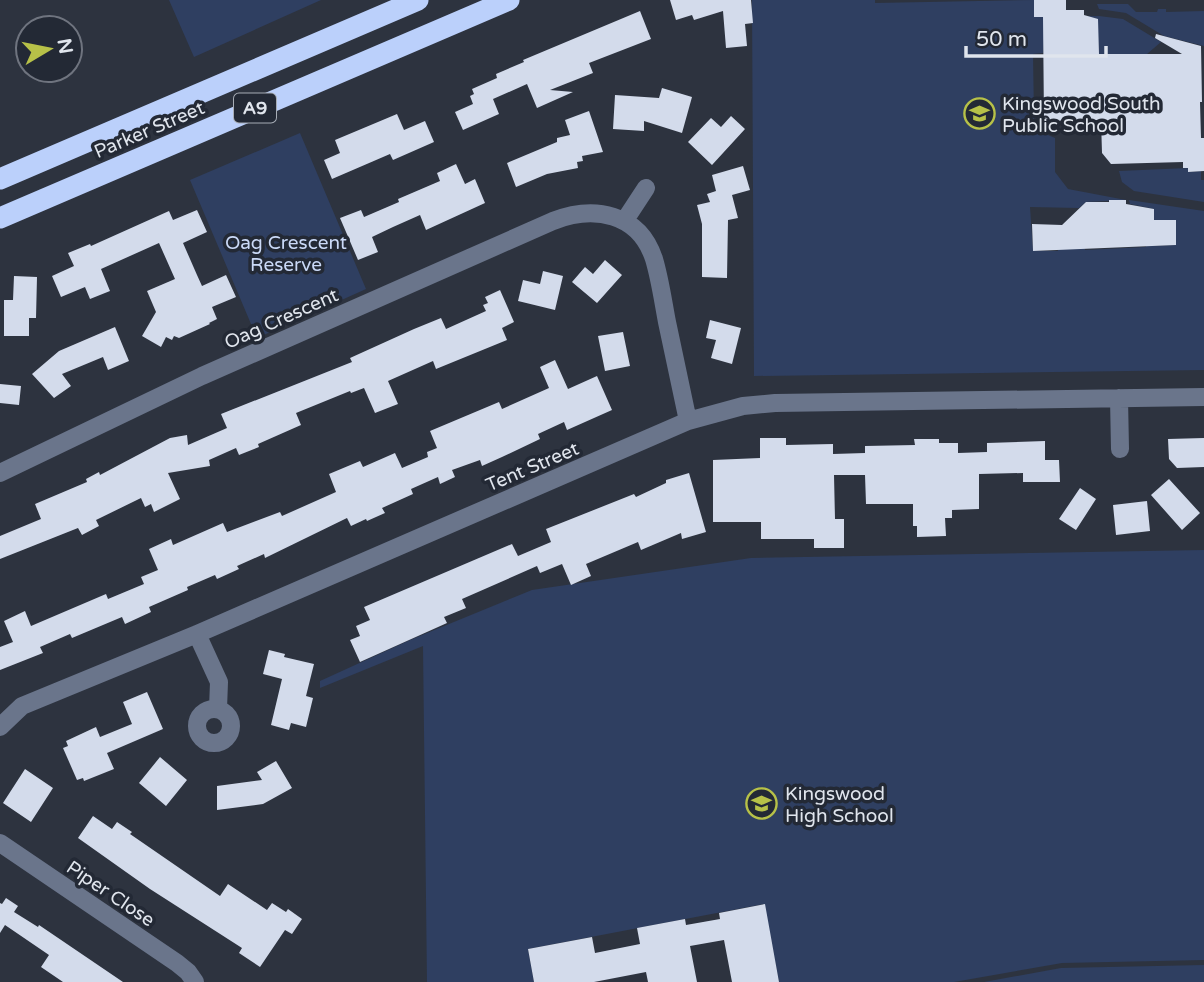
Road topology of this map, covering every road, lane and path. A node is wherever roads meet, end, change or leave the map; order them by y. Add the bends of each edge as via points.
1 (418, 0) edge
2 (509, 0) edge
3 (0, 179) edge
4 (646, 188) dead end
5 (0, 218) edge
6 (625, 220) junction
7 (1204, 397) edge
8 (1119, 398) junction
9 (688, 421) junction
10 (1120, 449) dead end
11 (0, 474) edge
12 (197, 634) junction
13 (218, 709) dead end
14 (0, 727) edge
15 (0, 843) edge
16 (195, 982) edge

1 - 3 highway, Parker Street / A9
2 - 5 highway, Parker Street / A9
4 - 6 street
6 - 9 street via 638,231 653,257
6 - 11 street, Oag Crescent via 601,213 564,217 202,376
7 - 8 street, Tent Street
8 - 9 street, Tent Street via 775,403 743,406
8 - 10 street
9 - 12 street, Tent Street
12 - 13 street via 219,682
12 - 14 street, Tent Street via 22,706
15 - 16 street, Piper Close via 177,963

